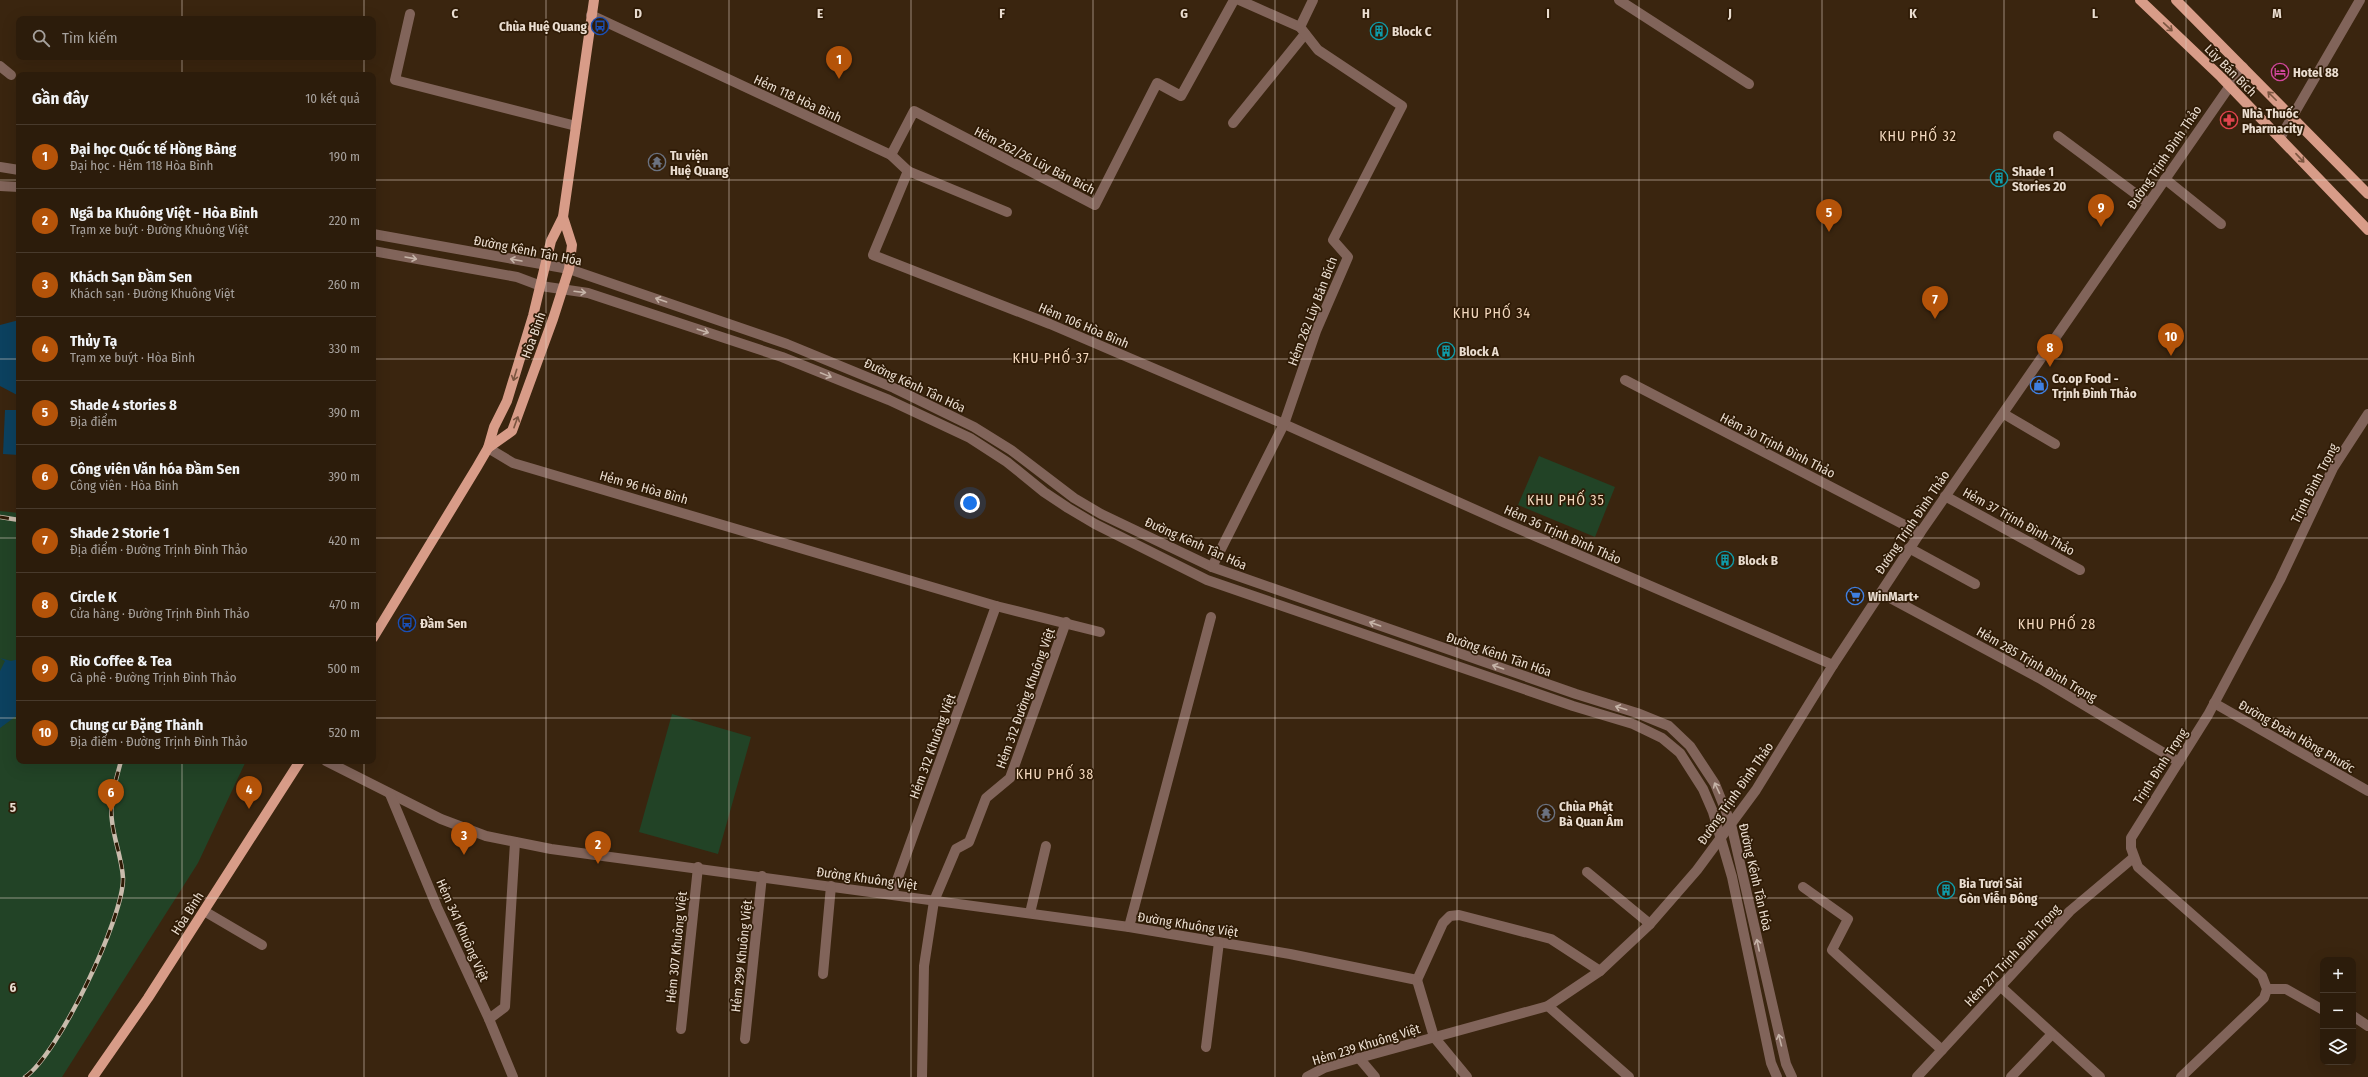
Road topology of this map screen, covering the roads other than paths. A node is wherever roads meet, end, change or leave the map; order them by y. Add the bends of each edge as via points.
1 (594, 0) edge
2 (1234, 0) edge
3 (1238, 0) edge
4 (1313, 0) edge
5 (1619, 0) edge
6 (2140, 0) edge
7 (2176, 0) edge
8 (2360, 0) edge
9 (410, 14) dead end
10 (591, 15) junction
11 (1302, 30) junction
12 (0, 66) edge
13 (2242, 67) junction
14 (12, 75) dead end
15 (1749, 84) dead end
16 (2229, 85) junction
17 (2292, 116) junction
18 (1233, 123) dead end
19 (576, 126) junction
20 (2058, 136) dead end
21 (2280, 138) junction
22 (891, 155) junction
23 (0, 167) edge
24 (16, 170) edge
25 (908, 171) junction
26 (2165, 179) junction
27 (0, 186) edge
28 (16, 187) edge
29 (2368, 194) edge
30 (2148, 203) junction
31 (1007, 212) dead end
32 (563, 217) junction
33 (2221, 224) dead end
34 (2368, 230) edge
35 (376, 235) edge
36 (376, 252) edge
37 (546, 265) junction
38 (569, 269) junction
39 (541, 286) junction
40 (562, 290) junction
41 (1625, 380) dead end
42 (2004, 414) junction
43 (2368, 414) edge
44 (1284, 424) junction
45 (2055, 444) dead end
46 (488, 448) junction
47 (1945, 496) junction
48 (1920, 533) junction
49 (1909, 548) junction
50 (1212, 567) junction
51 (2080, 570) dead end
52 (1225, 572) junction
53 (1246, 579) junction
54 (1220, 584) junction
55 (1975, 584) dead end
56 (1241, 592) junction
57 (1881, 593) junction
58 (996, 606) junction
59 (1211, 617) dead end
60 (1066, 622) junction
61 (1100, 632) dead end
62 (376, 633) edge
63 (1833, 665) junction
64 (2214, 703) junction
65 (2179, 762) junction
66 (298, 764) edge
67 (332, 764) edge
68 (2368, 791) edge
69 (390, 794) junction
70 (1731, 824) junction
71 (1721, 837) junction
72 (515, 842) junction
73 (1046, 846) dead end
74 (2133, 858) junction
75 (698, 867) junction
76 (1587, 872) dead end
77 (762, 876) junction
78 (831, 886) junction
79 (1803, 887) dead end
80 (892, 894) junction
81 (934, 900) junction
82 (204, 911) junction
83 (1030, 913) junction
84 (1650, 924) junction
85 (1129, 927) junction
86 (1219, 942) junction
87 (262, 945) dead end
88 (1600, 971) junction
89 (823, 974) dead end
90 (1417, 980) junction
91 (2000, 986) junction
92 (2267, 989) junction
93 (1548, 1006) junction
94 (2320, 1008) edge
95 (2356, 1018) edge
96 (490, 1019) junction
97 (2368, 1026) edge
98 (681, 1029) dead end
99 (2052, 1034) junction
100 (1434, 1037) junction
101 (746, 1039) dead end
102 (1206, 1047) dead end
103 (1942, 1050) junction
104 (1359, 1058) junction
105 (93, 1077) edge
106 (512, 1077) edge
107 (922, 1077) edge
108 (1307, 1077) edge
109 (1375, 1077) edge
110 (1467, 1077) edge
111 (1629, 1077) edge
112 (1777, 1077) edge
113 (1792, 1077) edge
114 (1917, 1077) edge
115 (2011, 1077) edge
116 (2100, 1077) edge
117 (2181, 1077) edge

1 - 10 main road, Hòa Bình
2 - 22 street, Hẻm 262/26 Lũy Bán Bích via 1181,96 1157,83 1095,205 914,111
3 - 11 street
4 - 11 street
5 - 15 street
6 -> 16 main road, Lũy Bán Bích
7 - 13 main road, Lũy Bán Bích
8 - 17 street
9 - 19 street via 395,80
10 - 19 main road, Hòa Bình
10 - 22 street, Hẻm 118 Hòa Bình
11 - 18 street
11 - 44 street, Hẻm 262 Lũy Bán Bích via 1318,50 1402,106 1333,240 1348,257 1316,331
12 - 14 street
13 - 16 street, Đường Trịnh Đình Thảo
17 -> 13 main road, Lũy Bán Bích
16 - 21 main road, Lũy Bán Bích
16 - 26 street, Đường Trịnh Đình Thảo
17 - 21 street
17 - 29 main road, Lũy Bán Bích
19 - 32 main road, Hòa Bình
20 - 30 street
21 -> 34 main road, Lũy Bán Bích
22 - 25 street, Hẻm 118 Hòa Bình
23 - 24 street
25 - 31 street
25 - 44 street, Hẻm 106 Hòa Bình via 873,255 1050,324
26 - 30 street, Đường Trịnh Đình Thảo
26 - 33 street
27 - 28 street
30 - 42 street, Đường Trịnh Đình Thảo
32 - 37 main road, Hòa Bình via 551,241
32 - 38 main road, Hòa Bình via 572,245
37 -> 35 street, Đường Kênh Tân Hóa
36 -> 39 street, Đường Kênh Tân Hóa via 517,277
37 - 38 street, Đường Kênh Tân Hóa
37 - 39 main road, Hòa Bình
38 - 40 main road, Hòa Bình
50 -> 38 street, Đường Kênh Tân Hóa via 1094,510 1011,450 974,427 894,388 787,344
39 - 40 street, Đường Kênh Tân Hóa
39 -> 46 main road, Hòa Bình via 507,401 494,427
46 -> 40 main road, Hòa Bình via 512,431
40 -> 54 street, Đường Kênh Tân Hóa via 588,293 775,355 889,400 970,438 1007,462 1044,492 1095,524 1207,580
41 - 48 street, Hẻm 30 Trịnh Đình Thảo
42 - 45 street
42 - 47 street, Đường Trịnh Đình Thảo
43 - 64 street, Trịnh Đình Trọng via 2333,468 2280,580
44 - 50 street, Hẻm 262 Lũy Bán Bích
44 - 63 street, Hẻm 36 Trịnh Đình Thảo
46 - 58 street, Hẻm 96 Hòa Bình via 513,463
46 - 62 main road, Hòa Bình
47 - 48 street, Đường Trịnh Đình Thảo
47 - 51 street, Hẻm 37 Trịnh Đình Thảo
48 - 49 street, Đường Trịnh Đình Thảo
49 - 55 street
49 - 57 street, Đường Trịnh Đình Thảo
50 - 52 street, Đường Kênh Tân Hóa
52 - 53 street, Đường Kênh Tân Hóa
52 - 54 street via 1226,580
53 - 56 street via 1240,584
70 -> 53 street, Đường Kênh Tân Hóa via 1715,784 1690,746 1669,726 1638,713 1576,694
54 - 56 street, Đường Kênh Tân Hóa
56 - 71 street, Đường Kênh Tân Hóa via 1573,706 1634,724 1662,738 1680,753 1703,789 1714,812
57 - 63 street, Đường Trịnh Đình Thảo
57 - 65 street, Hẻm 285 Trịnh Đình Trọng via 2039,678
58 - 60 street, Hẻm 96 Hòa Bình
58 - 80 street, Hẻm 312 Khuông Việt
59 - 85 street
60 - 61 street, Hẻm 96 Hòa Bình
60 - 81 street, Hẻm 312 Đường Khuông Việt via 1010,778 986,798 968,842 956,849
63 - 70 street, Đường Trịnh Đình Thảo via 1756,790
64 - 65 street, Trịnh Đình Trọng
64 - 68 street, Đường Đoàn Hồng Phước
65 - 74 street, Trịnh Đình Trọng via 2134,832 2130,848
66 - 82 main road, Hòa Bình
67 - 69 street, Đường Khuông Việt
69 - 72 street, Đường Khuông Việt via 486,836
69 - 96 street, Hẻm 341 Khuông Việt via 437,906
70 - 71 street, Đường Trịnh Đình Thảo
113 -> 70 street, Đường Kênh Tân Hóa via 1786,1064 1768,990
71 - 84 street, Đường Trịnh Đình Thảo via 1698,870
71 - 112 street, Đường Kênh Tân Hóa via 1732,877 1771,1063
72 - 75 street, Đường Khuông Việt via 551,849
72 - 96 street via 505,1006
73 - 83 street
74 - 91 street, Hẻm 271 Trịnh Đình Trọng via 2070,911
74 - 92 street via 2145,874 2262,976
75 - 77 street, Đường Khuông Việt
75 - 98 street, Hẻm 307 Khuông Việt
76 - 84 street
77 - 78 street, Đường Khuông Việt
77 - 101 street, Hẻm 299 Khuông Việt
78 - 80 street, Đường Khuông Việt
78 - 89 street
79 - 103 street via 1848,919 1832,950
80 - 81 street, Đường Khuông Việt
81 - 83 street, Đường Khuông Việt
81 - 107 street, Hẻm 312 Đường Khuông Việt via 924,966
82 - 87 street
82 - 105 main road, Hòa Bình
83 - 85 street, Đường Khuông Việt
84 - 88 street, Đường Trịnh Đình Thảo
85 - 86 street, Đường Khuông Việt
86 - 90 street, Đường Khuông Việt
86 - 102 street
88 - 90 street via 1551,939 1459,915 1450,916 1443,923
88 - 93 street, Đường Trịnh Đình Thảo
90 - 100 street
91 - 99 street
91 - 103 street, Hẻm 271 Trịnh Đình Trọng
92 - 94 street via 2286,989
92 - 117 street via 2264,998
93 - 100 street, Đường Trịnh Đình Thảo
93 - 111 street
95 - 97 street
96 - 106 street, Hẻm 341 Khuông Việt
99 - 115 street
99 - 116 street
100 - 104 street, Hẻm 239 Khuông Việt
100 - 110 street
103 - 114 street, Hẻm 271 Trịnh Đình Trọng
104 - 108 street, Hẻm 239 Khuông Việt via 1324,1068
104 - 109 street

